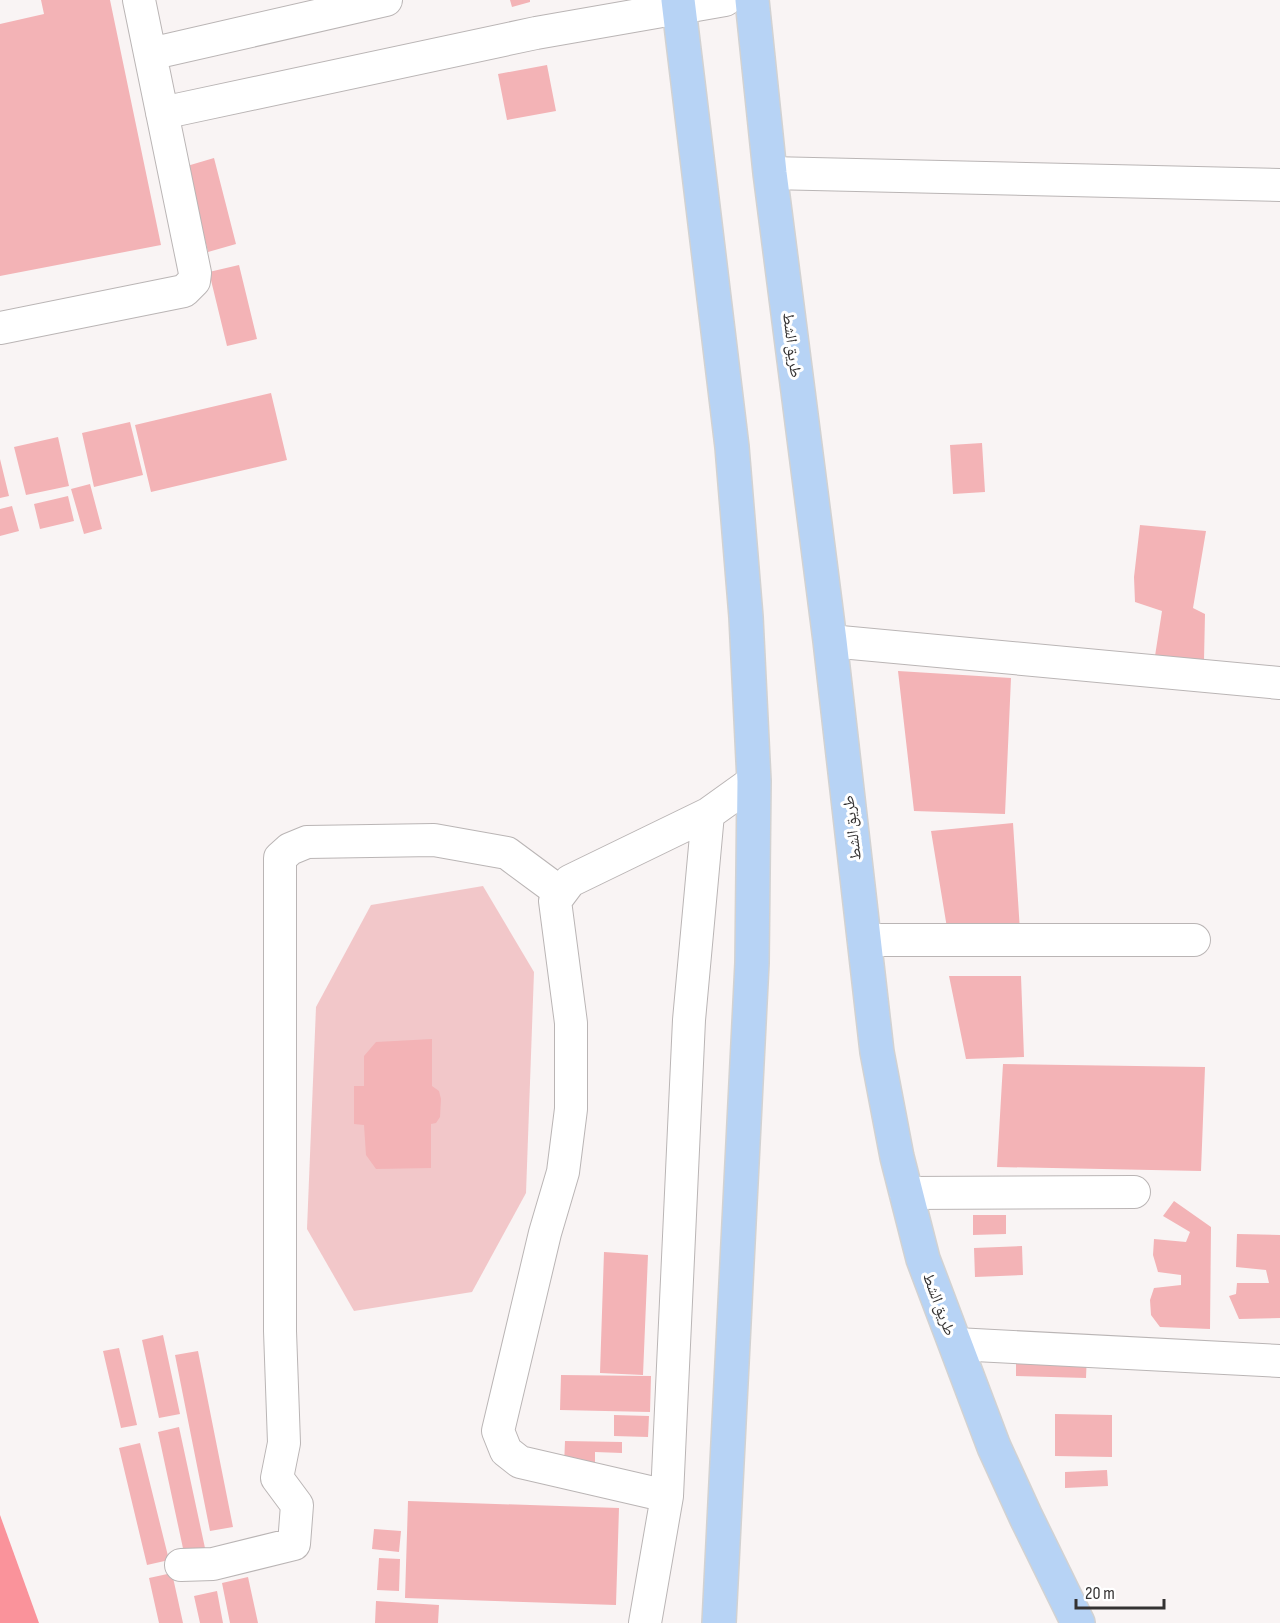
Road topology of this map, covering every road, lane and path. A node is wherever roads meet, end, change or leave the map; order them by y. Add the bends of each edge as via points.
1 (139, 0) edge
2 (386, 0) edge
3 (726, 0) edge
4 (752, 0) edge
5 (678, 4) edge
6 (150, 54) junction
7 (162, 113) junction
8 (770, 173) junction
9 (1280, 185) edge
10 (0, 328) edge
11 (830, 641) junction
12 (1280, 683) edge
13 (754, 781) junction
14 (708, 814) junction
15 (561, 892) junction
16 (864, 940) junction
17 (1194, 940) dead end
18 (1134, 1192) dead end
19 (906, 1193) junction
20 (956, 1344) junction
21 (1280, 1361) edge
22 (667, 1497) junction
23 (181, 1565) dead end
24 (645, 1623) edge
25 (720, 1623) edge
26 (1078, 1623) edge

1 - 6 street
2 - 6 street
3 - 5 street
4 - 8 highway, طريق الشط
5 - 7 street
5 - 13 highway via 732,447
6 - 7 street
7 - 10 street via 195,273 190,287
8 - 9 street
8 - 11 highway, طريق الشط
11 - 12 street
11 - 16 highway, طريق الشط
13 - 14 street
13 - 25 highway via 752,963
14 - 15 street via 570,881
14 - 22 street via 689,1020
15 - 22 street via 555,901 571,1023 571,1109 564,1172 498,1431 506,1451 520,1462
15 - 23 street via 507,852 434,840 307,842 280,858 280,1331 284,1443 278,1478 297,1505 294,1544 213,1564
16 - 17 street
16 - 19 highway, طريق الشط via 877,1052
18 - 19 street
19 - 20 highway, طريق الشط via 923,1259
20 - 21 street
20 - 26 highway, طريق الشط via 994,1447
22 - 24 street

